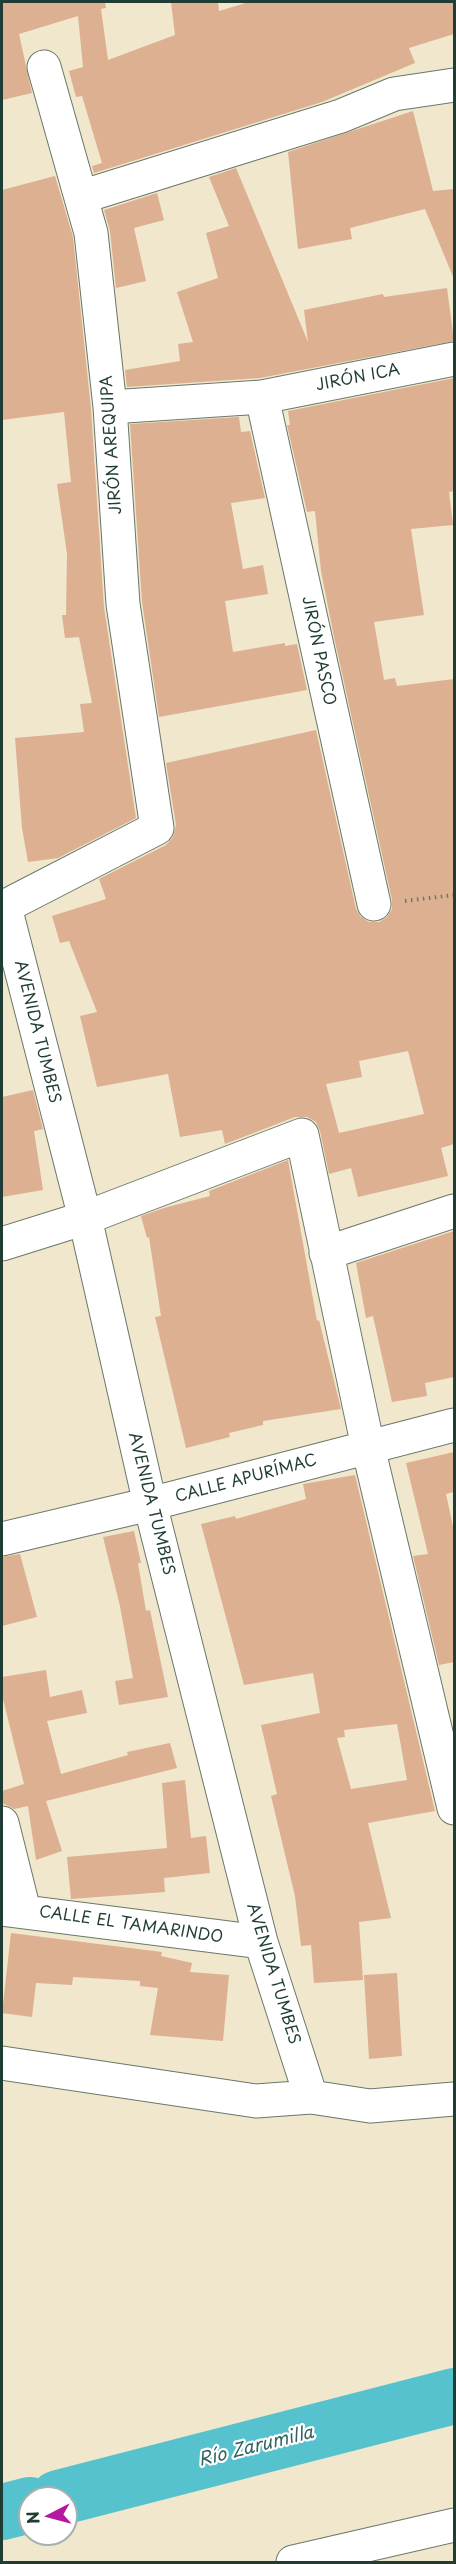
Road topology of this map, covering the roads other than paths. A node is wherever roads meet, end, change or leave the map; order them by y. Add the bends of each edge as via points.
1 (44, 67) dead end
2 (454, 85) edge
3 (81, 197) junction
4 (454, 359) edge
5 (262, 397) junction
6 (111, 407) junction
7 (374, 904) road end
8 (3, 908) edge
9 (454, 1211) edge
10 (84, 1218) junction
11 (2, 1244) edge
12 (326, 1253) junction
13 (454, 1425) edge
14 (368, 1447) junction
15 (150, 1504) junction
16 (2, 1539) edge
17 (454, 1808) edge
18 (2, 1823) edge
19 (13, 1910) edge
20 (261, 1942) junction
21 (2, 2063) edge
22 (311, 2097) junction
23 (454, 2099) edge
24 (454, 2525) edge
25 (293, 2562) edge

1 - 3 street, JIRÓN AREQUIPA
2 - 3 street via 394,94 333,119
3 - 6 street, JIRÓN AREQUIPA via 91,233
4 - 5 street, JIRÓN ICA
5 - 6 street, JIRÓN ICA
5 - 7 street, JIRÓN PASCO
6 - 8 street, JIRÓN AREQUIPA via 123,604 157,828
8 - 10 street, AVENIDA TUMBES
9 - 12 street
10 - 11 street
10 - 12 street via 302,1135
10 - 15 street, AVENIDA TUMBES
12 - 14 street
13 - 14 street, CALLE APURÍMAC
14 - 15 street, CALLE APURÍMAC
14 - 17 street
15 - 16 street, CALLE APURÍMAC
15 - 20 street, AVENIDA TUMBES
18 - 19 street
19 - 20 street, CALLE EL TAMARINDO
20 - 22 street, AVENIDA TUMBES
21 - 22 street via 256,2101
22 - 23 street via 370,2106
24 - 25 street

